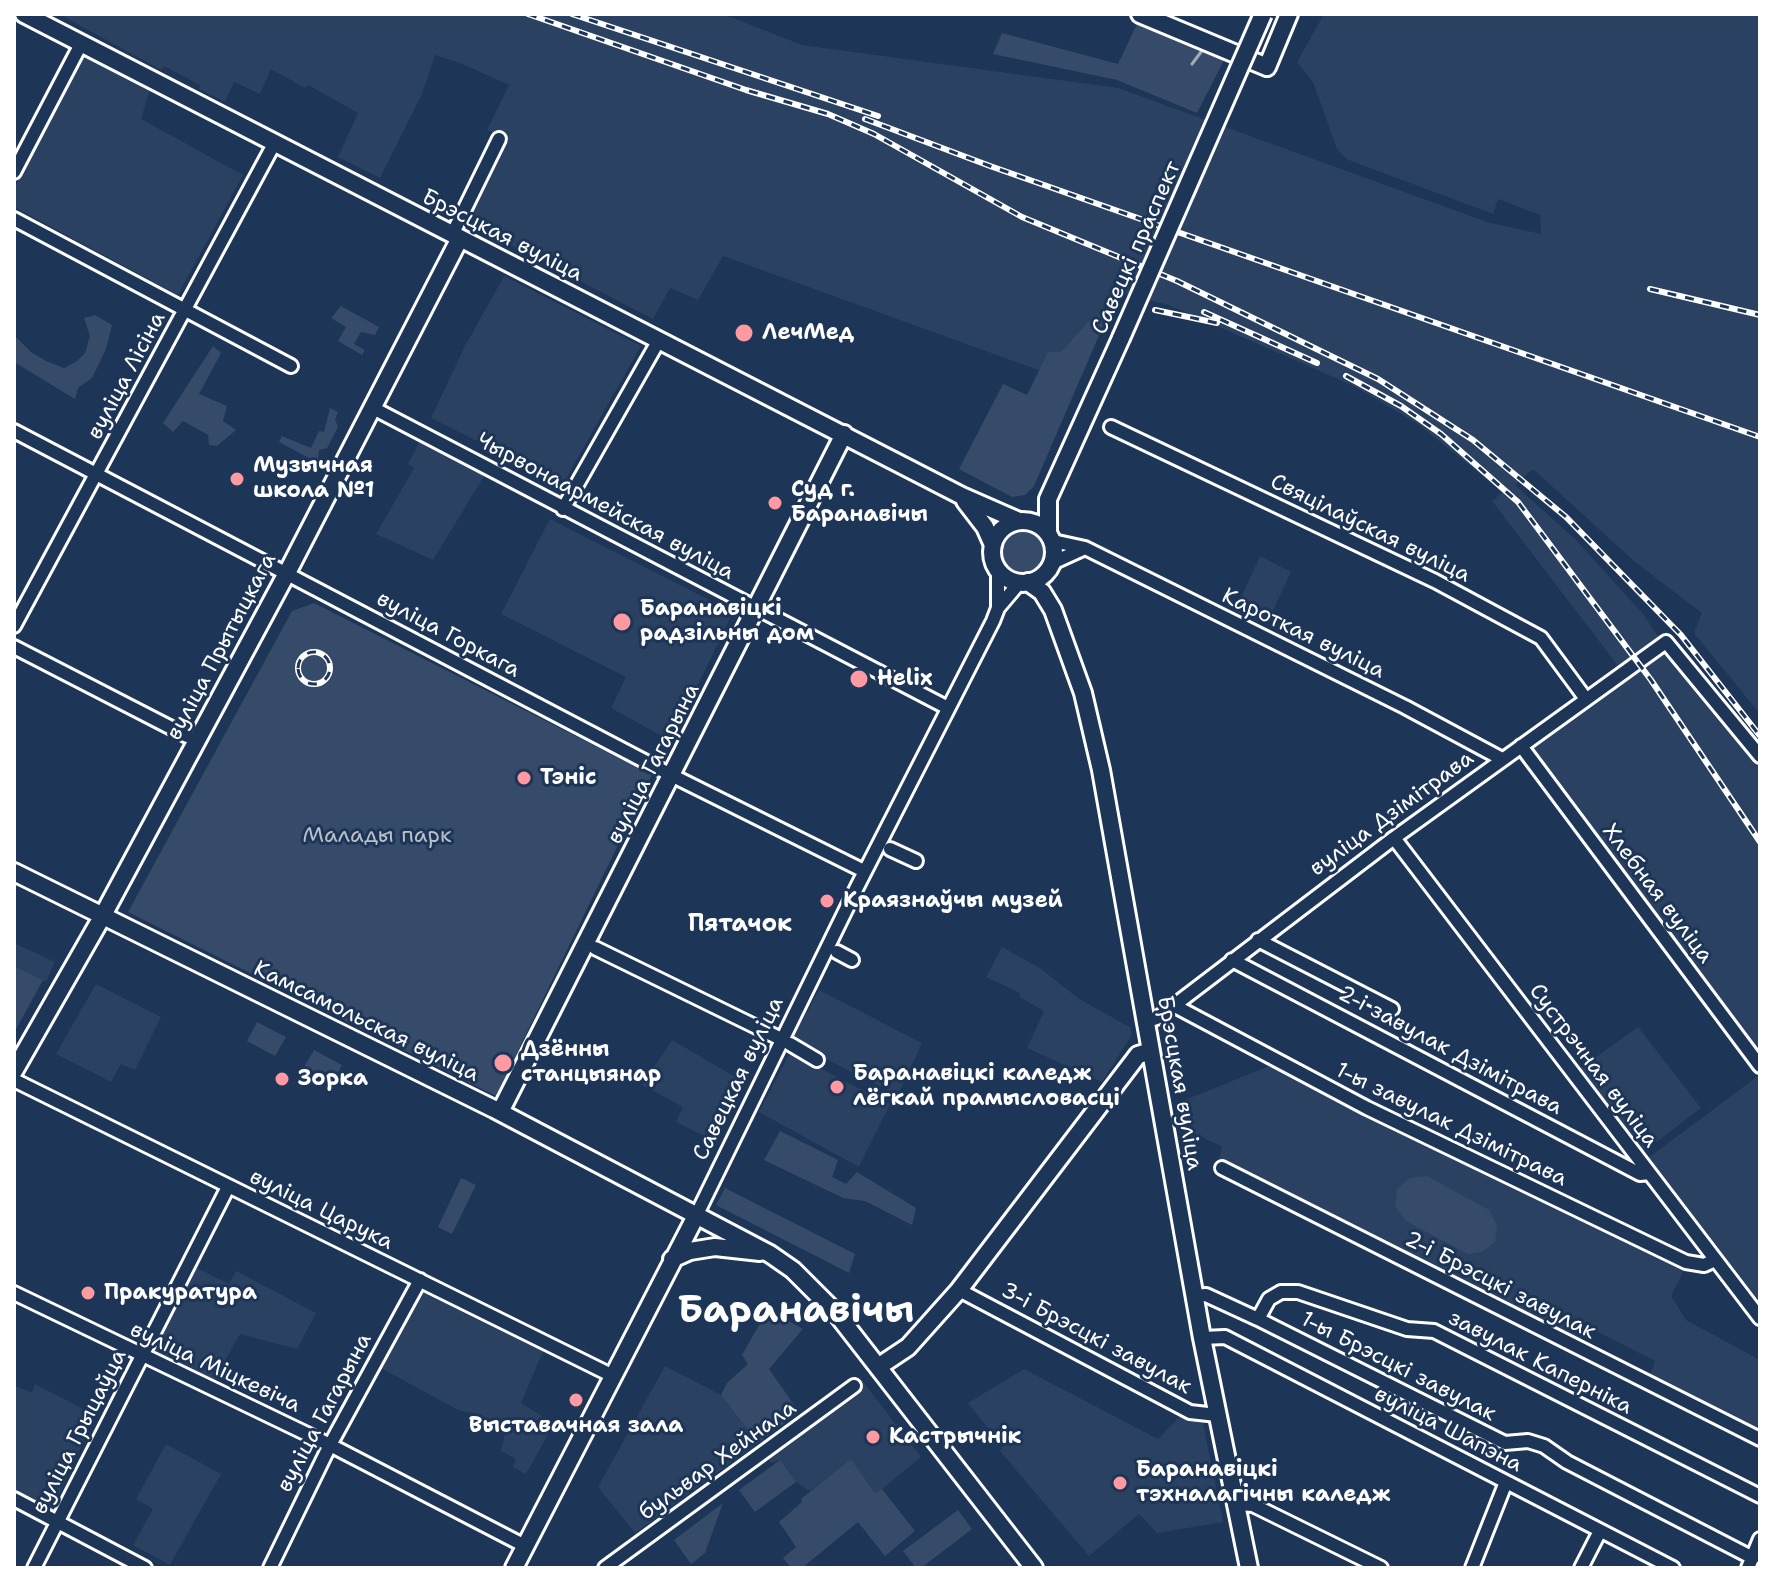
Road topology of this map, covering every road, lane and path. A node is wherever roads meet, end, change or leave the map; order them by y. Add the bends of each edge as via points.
1 (24, 14) edge
2 (1140, 14) edge
3 (1263, 14) edge
4 (1289, 14) edge
5 (1176, 20) edge
6 (81, 44) junction
7 (499, 139) dead end
8 (274, 144) junction
9 (14, 172) edge
10 (14, 219) edge
11 (456, 238) junction
12 (183, 311) junction
13 (659, 340) junction
14 (291, 366) dead end
15 (371, 407) junction
16 (1111, 427) dead end
17 (14, 431) edge
18 (844, 434) junction
19 (98, 474) junction
20 (962, 496) junction
21 (1048, 499) junction
22 (563, 509) junction
23 (1021, 521) junction
24 (1050, 537) junction
25 (993, 545) junction
26 (1085, 548) junction
27 (1050, 567) junction
28 (998, 570) junction
29 (287, 573) junction
30 (1024, 582) junction
31 (998, 608) junction
32 (756, 609) junction
33 (1053, 610) junction
34 (14, 626) edge
35 (14, 647) edge
36 (1586, 699) junction
37 (948, 708) junction
38 (187, 736) dead end
39 (1521, 746) junction
40 (1760, 756) edge
41 (1502, 759) junction
42 (673, 776) junction
43 (1394, 838) junction
44 (890, 849) dead end
45 (916, 861) dead end
46 (864, 871) junction
47 (14, 872) edge
48 (102, 917) junction
49 (1258, 940) junction
50 (595, 948) dead end
51 (837, 952) dead end
52 (852, 960) dead end
53 (1232, 960) junction
54 (1173, 1005) junction
55 (1392, 1009) dead end
56 (1145, 1022) junction
57 (777, 1037) dead end
58 (790, 1044) dead end
59 (1151, 1051) junction
60 (817, 1060) dead end
61 (1760, 1066) edge
62 (14, 1071) edge
63 (14, 1080) edge
64 (500, 1112) junction
65 (1222, 1168) dead end
66 (1649, 1173) junction
67 (228, 1187) junction
68 (697, 1214) junction
69 (770, 1254) junction
70 (672, 1259) junction
71 (1715, 1260) junction
72 (420, 1280) junction
73 (959, 1290) junction
74 (14, 1293) edge
75 (1195, 1296) junction
76 (1760, 1318) edge
77 (1258, 1319) junction
78 (1202, 1338) junction
79 (141, 1355) junction
80 (878, 1367) junction
81 (611, 1375) junction
82 (854, 1386) dead end
83 (1217, 1415) junction
84 (1760, 1439) edge
85 (330, 1445) junction
86 (1506, 1482) junction
87 (1760, 1496) edge
88 (14, 1499) edge
89 (1235, 1504) junction
90 (57, 1522) junction
91 (1600, 1531) junction
92 (1760, 1539) edge
93 (525, 1546) junction
94 (1750, 1563) edge
95 (34, 1568) edge
96 (145, 1568) edge
97 (270, 1568) edge
98 (514, 1568) edge
99 (605, 1568) edge
100 (1034, 1568) edge
101 (1249, 1568) edge
102 (1381, 1568) edge
103 (1472, 1568) edge
104 (1581, 1568) edge
105 (1673, 1568) edge

1 - 6 main road, Брэсцкая вуліца
2 - 5 main road
3 - 21 main road, Савецкі праспект, bridge
4 - 5 main road via 1267,67
6 - 8 main road, Брэсцкая вуліца
6 - 9 street
7 - 11 street, вуліца Прытыцкага
8 - 11 main road, Брэсцкая вуліца
8 - 12 street, вуліца Лісіна
10 - 12 street
11 - 13 main road, Брэсцкая вуліца
11 - 15 main road, вуліца Прытыцкага
12 - 14 street
12 - 19 street, вуліца Лісіна
13 - 18 main road, Брэсцкая вуліца
13 - 22 street
15 - 22 street, Чырвонаармейская вуліца
15 - 29 main road, вуліца Прытыцкага
16 - 36 street, Свяцілаўская вуліца via 1435,581 1541,638
17 - 19 street, вуліца Горкага
18 - 20 main road, Брэсцкая вуліца
18 - 32 main road, вуліца Гагарына
19 - 29 street, вуліца Горкага
19 - 34 street, вуліца Лісіна
20 - 23 main road, Брэсцкая вуліца
20 - 25 main road, Брэсцкая вуліца
21 - 23 main road, Савецкі праспект
21 - 24 main road, Савецкі праспект
22 - 32 street, Чырвонаармейская вуліца
23 - 24 main road via 1037,524
23 - 25 main road via 1002,529
24 - 26 street, Кароткая вуліца
24 - 27 main road
25 - 28 main road
26 - 27 street
26 - 41 street, Кароткая вуліца
27 - 30 main road
27 - 33 main road, Брэсцкая вуліца
28 - 30 main road
28 - 31 street, Савецкая вуліца
29 - 42 street, вуліца Горкага
29 - 48 main road, вуліца Прытыцкага
30 - 31 street, Савецкая вуліца
30 - 33 main road, Брэсцкая вуліца via 1042,592
31 - 37 street, Савецкая вуліца
32 - 37 street, Чырвонаармейская вуліца
32 - 42 main road, вуліца Гагарына
33 - 56 main road, Брэсцкая вуліца via 1083,693 1101,770
35 - 38 street
36 - 39 street, вуліца Дзімітрава
36 - 40 street, вуліца Дзімітрава via 1666,642
37 - 46 street, Савецкая вуліца
39 - 41 street, вуліца Дзімітрава
39 - 61 street, Хлебная вуліца
41 - 43 street, вуліца Дзімітрава
42 - 46 street, вуліца Горкага
42 - 64 main road, вуліца Гагарына
43 - 49 street, вуліца Дзімітрава
43 - 66 street, Сустрэчная вуліца
44 - 45 street
46 - 68 street, Савецкая вуліца
47 - 48 main road, Камсамольская вуліца
48 - 62 main road, вуліца Прытыцкага via 61,977
48 - 64 main road, Камсамольская вуліца
49 - 53 street, вуліца Дзімітрава
49 - 55 street
50 - 57 street
51 - 52 street
53 - 54 street, вуліца Дзімітрава
53 - 66 street, 2-і завулак Дзімітрава via 1640,1174
54 - 56 street, вуліца Дзімітрава
54 - 71 street, 1-ы завулак Дзімітрава via 1367,1108 1686,1262 1704,1265
56 - 59 main road, Брэсцкая вуліца
58 - 60 street
59 - 73 main road via 1138,1055
59 - 75 main road, Брэсцкая вуліца
63 - 67 street, вуліца Царука
64 - 68 main road, Камсамольская вуліца
65 - 84 street, 2-і Брэсцкі завулак
66 - 71 street, Сустрэчная вуліца
67 - 72 street, вуліца Царука
67 - 79 street, вуліца Грыцаўца
68 - 69 main road, Камсамольская вуліца
68 - 70 main road, Савецкая вуліца
69 - 70 main road via 715,1247
69 - 80 main road, Камсамольская вуліца via 820,1296
70 - 81 main road, Савецкая вуліца
71 - 76 street, Сустрэчная вуліца
72 - 81 street, вуліца Царука
72 - 85 street, вуліца Гагарына
73 - 80 main road via 908,1347
73 - 83 street, 3-і Брэсцкі завулак via 1190,1412
74 - 79 street, вуліца Міцкевіча
75 - 77 street, 1-ы Брэсцкі завулак via 1206,1295
75 - 78 main road, Брэсцкая вуліца
77 - 87 street, завулак Каперніка via 1269,1299 1298,1292 1407,1329 1434,1331
77 - 94 street, 1-ы Брэсцкі завулак via 1505,1443 1544,1446
78 - 83 main road, Брэсцкая вуліца
78 - 86 street, вуліца Шапэна via 1225,1337
79 - 85 street, вуліца Міцкевіча
79 - 90 street, вуліца Грыцаўца
80 - 100 main road, Камсамольская вуліца
81 - 93 main road, Савецкая вуліца
82 - 99 street, бульвар Хейнала
83 - 89 main road, Брэсцкая вуліца
85 - 93 street, вуліца Міцкевіча
85 - 97 street, вуліца Гагарына
86 - 91 street, вуліца Шапэна
86 - 103 street
88 - 90 street
89 - 101 main road, Брэсцкая вуліца
89 - 102 street via 1253,1505
90 - 95 street, вуліца Грыцаўца
90 - 96 street
91 - 104 street
91 - 105 street, вуліца Шапэна
92 - 94 street
93 - 98 main road, Савецкая вуліца

